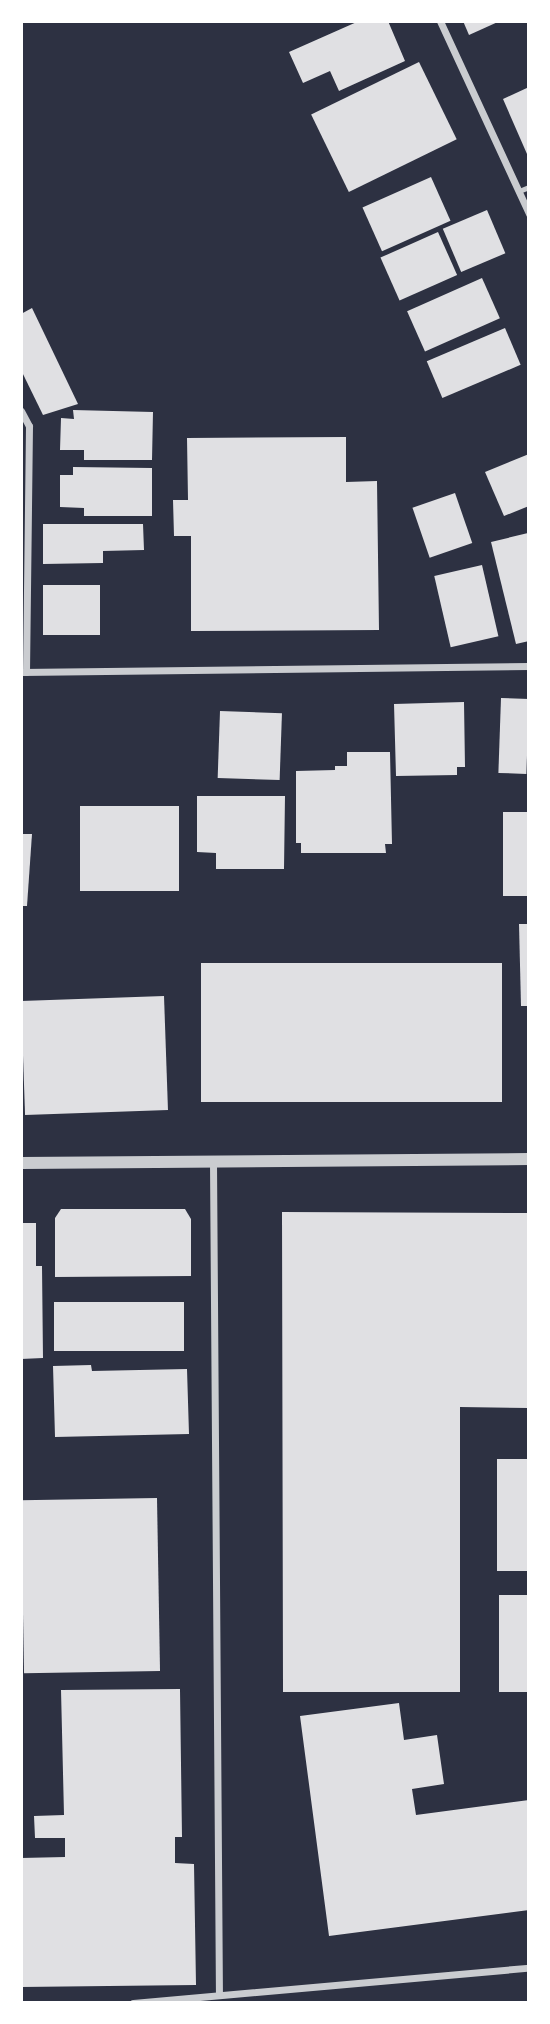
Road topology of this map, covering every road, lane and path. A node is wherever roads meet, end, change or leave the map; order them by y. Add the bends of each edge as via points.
1 (440, 21) edge
2 (529, 187) edge
3 (519, 191) junction
4 (529, 214) edge
5 (21, 411) edge
6 (529, 666) edge
7 (23, 672) edge
8 (529, 1159) edge
9 (213, 1162) junction
10 (21, 1163) edge
11 (529, 1968) edge
12 (219, 1995) junction
13 (134, 2003) edge

1 - 3 street
2 - 3 lane
3 - 4 street
5 - 7 street via 29,426
6 - 7 street
8 - 9 street
9 - 10 street
9 - 12 street
11 - 12 street
12 - 13 street

